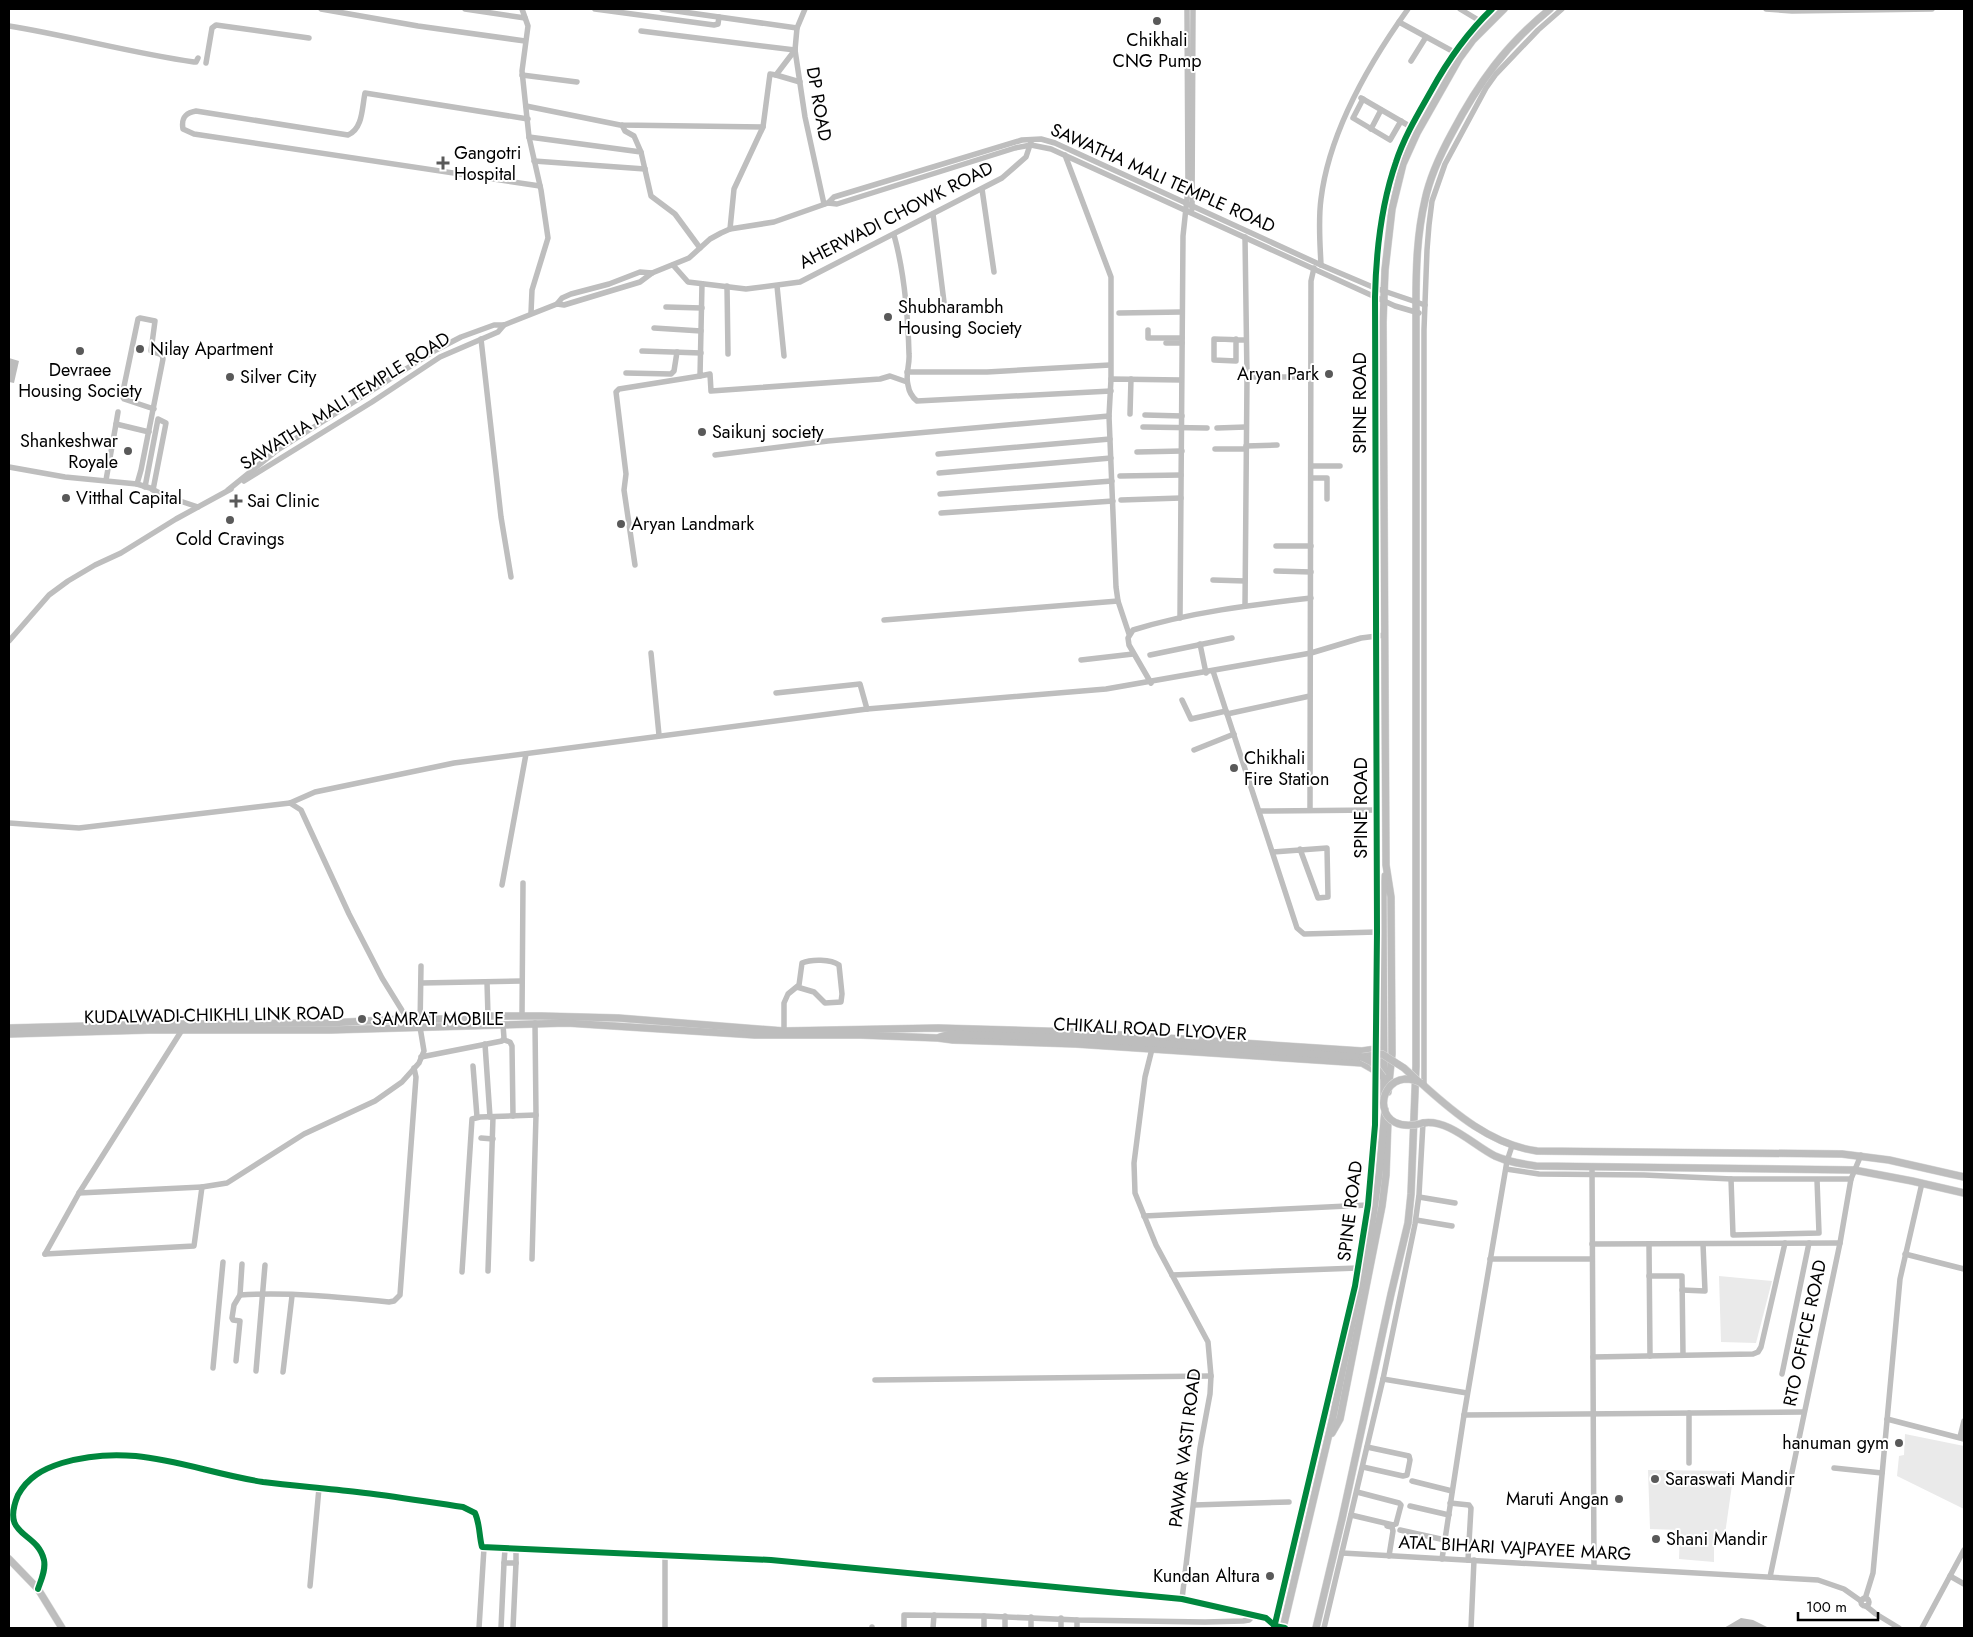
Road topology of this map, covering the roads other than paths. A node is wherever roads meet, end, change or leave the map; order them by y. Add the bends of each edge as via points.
1 (321, 9) edge
2 (465, 9) edge
3 (522, 9) edge
4 (595, 9) edge
5 (662, 9) edge
6 (806, 9) edge
7 (1187, 9) edge
8 (1193, 9) edge
9 (1408, 9) edge
10 (1460, 9) edge
11 (1492, 9) edge
12 (1504, 9) edge
13 (1550, 9) edge
14 (1562, 9) edge
15 (1766, 9) edge
16 (1888, 9) edge
17 (1932, 9) edge
18 (719, 17) junction
19 (525, 18) junction
20 (1480, 20) junction
21 (1399, 22) junction
22 (9, 26) edge
23 (797, 28) junction
24 (641, 31) dead end
25 (1426, 37) junction
26 (309, 38) dead end
27 (525, 41) junction
28 (795, 50) junction
29 (1454, 52) junction
30 (197, 60) dead end
31 (1411, 61) dead end
32 (206, 63) dead end
33 (522, 75) junction
34 (776, 75) junction
35 (577, 82) dead end
36 (800, 82) junction
37 (1356, 95) junction
38 (1363, 99) junction
39 (526, 106) junction
40 (1381, 110) junction
41 (528, 119) junction
42 (1401, 121) junction
43 (622, 125) junction
44 (763, 126) junction
45 (1411, 127) junction
46 (1370, 129) junction
47 (529, 137) junction
48 (1031, 142) junction
49 (640, 152) junction
50 (1065, 155) junction
51 (534, 161) junction
52 (645, 169) junction
53 (540, 186) junction
54 (982, 188) junction
55 (826, 204) junction
56 (1190, 208) junction
57 (932, 214) junction
58 (730, 229) junction
59 (894, 235) junction
60 (1245, 236) junction
61 (700, 248) junction
62 (673, 265) junction
63 (1321, 265) junction
64 (1314, 268) junction
65 (994, 272) dead end
66 (1416, 280) junction
67 (1426, 280) junction
68 (702, 284) junction
69 (727, 286) junction
70 (777, 286) junction
71 (1375, 288) junction
72 (1384, 291) junction
73 (1375, 297) junction
74 (1384, 301) junction
75 (944, 302) dead end
76 (1416, 302) junction
77 (1425, 305) junction
78 (666, 307) dead end
79 (702, 308) junction
80 (1182, 312) junction
81 (1416, 312) junction
82 (531, 313) junction
83 (1119, 313) dead end
84 (1425, 315) junction
85 (504, 324) junction
86 (654, 328) dead end
87 (1148, 330) dead end
88 (701, 331) junction
89 (481, 339) junction
90 (1182, 340) junction
91 (1236, 340) junction
92 (1246, 340) junction
93 (1166, 343) dead end
94 (642, 351) dead end
95 (677, 352) junction
96 (701, 353) junction
97 (728, 354) dead end
98 (784, 356) dead end
99 (1110, 365) junction
100 (907, 372) junction
101 (626, 373) dead end
102 (700, 376) junction
103 (1247, 377) junction
104 (1311, 377) junction
105 (1111, 379) junction
106 (1131, 380) junction
107 (1181, 380) junction
108 (907, 382) junction
109 (1111, 391) junction
110 (154, 409) junction
111 (118, 412) dead end
112 (1130, 414) dead end
113 (1145, 415) dead end
114 (1109, 416) junction
115 (1182, 416) junction
116 (116, 424) junction
117 (1246, 427) junction
118 (1143, 428) dead end
119 (1182, 428) junction
120 (1207, 428) dead end
121 (1217, 428) dead end
122 (149, 432) junction
123 (1110, 438) junction
124 (1277, 445) dead end
125 (1246, 447) junction
126 (1215, 449) dead end
127 (1182, 451) junction
128 (1136, 452) dead end
129 (938, 454) dead end
130 (715, 455) dead end
131 (1110, 458) junction
132 (1311, 466) junction
133 (1340, 466) dead end
134 (9, 467) edge
135 (939, 473) dead end
136 (1182, 475) junction
137 (1120, 476) dead end
138 (1311, 478) junction
139 (106, 480) junction
140 (1112, 481) junction
141 (141, 485) junction
142 (153, 490) junction
143 (228, 490) junction
144 (940, 494) dead end
145 (1181, 498) junction
146 (1327, 499) dead end
147 (1121, 500) dead end
148 (1113, 501) junction
149 (198, 507) junction
150 (941, 513) dead end
151 (1276, 546) dead end
152 (1311, 546) junction
153 (634, 565) dead end
154 (1276, 571) dead end
155 (1311, 572) junction
156 (511, 577) dead end
157 (1213, 580) dead end
158 (1245, 581) junction
159 (1311, 598) junction
160 (1118, 600) junction
161 (1245, 606) junction
162 (1180, 618) junction
163 (884, 620) dead end
164 (1130, 634) junction
165 (1385, 635) junction
166 (1375, 637) junction
167 (1232, 638) dead end
168 (9, 641) edge
169 (1200, 644) junction
170 (651, 653) dead end
171 (1311, 653) junction
172 (1133, 654) junction
173 (1150, 655) dead end
174 (1081, 660) dead end
175 (1210, 672) junction
176 (1151, 683) junction
177 (776, 693) dead end
178 (1310, 696) junction
179 (1182, 700) dead end
180 (866, 709) junction
181 (1227, 712) junction
182 (1234, 734) junction
183 (659, 735) junction
184 (1194, 750) dead end
185 (526, 754) junction
186 (290, 803) junction
187 (1310, 810) junction
188 (1377, 810) junction
189 (1260, 811) junction
190 (9, 823) edge
191 (1300, 849) junction
192 (1273, 852) junction
193 (1386, 865) junction
194 (523, 883) dead end
195 (502, 885) dead end
196 (1377, 932) junction
197 (421, 966) dead end
198 (522, 981) junction
199 (487, 982) junction
200 (421, 983) junction
201 (797, 987) junction
202 (488, 1016) junction
203 (522, 1016) junction
204 (405, 1019) junction
205 (421, 1023) junction
206 (535, 1023) junction
207 (504, 1025) junction
208 (410, 1027) junction
209 (9, 1028) edge
210 (938, 1028) junction
211 (182, 1030) junction
212 (842, 1032) junction
213 (784, 1033) junction
214 (9, 1034) edge
215 (951, 1034) junction
216 (938, 1038) junction
217 (504, 1040) junction
218 (485, 1044) junction
219 (1152, 1049) junction
220 (1379, 1051) junction
221 (1362, 1057) junction
222 (421, 1058) junction
223 (473, 1066) dead end
224 (414, 1068) junction
225 (1376, 1071) junction
226 (1383, 1077) junction
227 (1420, 1083) junction
228 (1384, 1100) junction
229 (536, 1115) junction
230 (513, 1116) junction
231 (477, 1117) junction
232 (492, 1117) junction
233 (1388, 1117) junction
234 (1423, 1123) junction
235 (481, 1138) dead end
236 (493, 1139) junction
237 (1512, 1146) junction
238 (1861, 1155) junction
239 (1507, 1161) junction
240 (1506, 1169) junction
241 (1854, 1170) junction
242 (1591, 1171) junction
243 (1964, 1177) edge
244 (1731, 1179) junction
245 (1817, 1180) junction
246 (1851, 1180) junction
247 (1922, 1183) junction
248 (202, 1187) junction
249 (79, 1193) junction
250 (1964, 1193) edge
251 (1419, 1197) junction
252 (1455, 1203) dead end
253 (1372, 1205) junction
254 (1144, 1216) junction
255 (1416, 1220) junction
256 (1452, 1226) dead end
257 (1785, 1243) junction
258 (1809, 1243) junction
259 (1840, 1243) junction
260 (1592, 1244) junction
261 (1648, 1244) junction
262 (1703, 1244) junction
263 (1905, 1254) junction
264 (532, 1259) dead end
265 (1490, 1259) junction
266 (1592, 1259) junction
267 (224, 1262) dead end
268 (242, 1264) dead end
269 (265, 1265) dead end
270 (1358, 1268) junction
271 (1964, 1269) edge
272 (488, 1271) dead end
273 (462, 1272) dead end
274 (1172, 1275) junction
275 (1649, 1276) junction
276 (1682, 1290) junction
277 (262, 1294) junction
278 (240, 1295) junction
279 (292, 1296) junction
280 (1683, 1355) junction
281 (1650, 1356) junction
282 (1593, 1357) junction
283 (236, 1361) dead end
284 (213, 1368) dead end
285 (256, 1372) dead end
286 (283, 1372) dead end
287 (1782, 1374) dead end
288 (1211, 1376) junction
289 (1383, 1379) junction
290 (875, 1380) dead end
291 (1467, 1393) junction
292 (1804, 1412) junction
293 (1689, 1413) junction
294 (1464, 1414) junction
295 (1593, 1414) junction
296 (1888, 1419) junction
297 (1964, 1421) edge
298 (1962, 1438) edge
299 (1328, 1440) junction
300 (1367, 1446) junction
301 (1690, 1463) dead end
302 (1362, 1467) junction
303 (1834, 1468) dead end
304 (1882, 1473) junction
305 (1412, 1481) dead end
306 (319, 1488) junction
307 (1452, 1491) junction
308 (1357, 1492) junction
309 (1289, 1502) dead end
310 (1450, 1503) junction
311 (1194, 1505) junction
312 (1410, 1506) dead end
313 (1449, 1514) junction
314 (1351, 1516) junction
315 (1403, 1528) dead end
316 (1445, 1538) junction
317 (484, 1548) junction
318 (505, 1549) junction
319 (516, 1549) junction
320 (1964, 1550) edge
321 (1342, 1553) junction
322 (666, 1554) junction
323 (1389, 1556) junction
324 (1442, 1558) junction
325 (9, 1559) edge
326 (1471, 1560) junction
327 (504, 1563) junction
328 (516, 1563) junction
329 (1594, 1567) junction
330 (1950, 1576) junction
331 (1770, 1577) junction
332 (1964, 1584) edge
333 (310, 1586) dead end
334 (38, 1589) junction
335 (1182, 1599) junction
336 (1863, 1600) junction
337 (934, 1615) junction
338 (1254, 1615) junction
339 (984, 1616) junction
340 (1005, 1616) junction
341 (1031, 1617) junction
342 (1061, 1618) junction
343 (1077, 1620) junction
344 (1106, 1620) junction
345 (1156, 1621) junction
346 (1275, 1627) edge
347 (62, 1628) edge
348 (479, 1628) edge
349 (500, 1628) edge
350 (513, 1628) edge
351 (665, 1628) edge
352 (904, 1628) edge
353 (933, 1628) edge
354 (984, 1628) edge
355 (1005, 1628) edge
356 (1031, 1628) edge
357 (1061, 1628) edge
358 (1076, 1628) edge
359 (1106, 1628) edge
360 (1156, 1628) edge
361 (1284, 1628) edge
362 (1316, 1628) edge
363 (1324, 1628) edge
364 (1471, 1628) edge
365 (1899, 1628) edge
366 (1922, 1628) edge

1 - 27 street
2 - 19 street
3 - 19 street
4 - 18 street via 714,24 718,24
5 - 18 street
6 - 23 street, DP ROAD
7 - 56 street
8 - 56 street
9 - 21 street
10 - 20 street
11 - 20 street, SPINE ROAD
12 - 72 main road, SPINE ROAD via 1459,59 1417,133 1395,191
13 - 66 main road via 1505,51 1484,77 1444,147 1425,199
14 - 67 street via 1502,66 1451,150 1432,201
15 - 16 street
16 - 17 street
18 - 23 street
19 - 27 street via 528,26
20 - 29 street, SPINE ROAD
21 - 25 street
21 - 37 street
22 - 30 street via 139,53
23 - 28 street, DP ROAD
24 - 28 street
25 - 29 street
25 - 31 street
26 - 32 street via 216,25 212,28
27 - 33 street
28 - 34 street
28 - 36 street, DP ROAD
29 - 45 street, SPINE ROAD
33 - 35 street
33 - 39 street
34 - 36 street
34 - 44 street via 770,74
36 - 55 street, DP ROAD
37 - 38 street
37 - 63 street via 1323,183 1319,220
38 - 40 street
38 - 46 street via 1352,118
39 - 41 street
39 - 43 street
40 - 42 street
40 - 46 street
41 - 47 street
41 - 53 street via 365,93 358,126 348,135 196,111 189,112 182,122 183,129 194,134
42 - 45 street
42 - 46 street via 1390,140
43 - 44 street
43 - 49 street via 634,136
44 - 58 street via 734,190
45 - 71 street, SPINE ROAD via 1387,189
47 - 49 street
47 - 51 street
48 - 50 street, SAWATHA MALI TEMPLE ROAD
48 - 54 street, AHERWADI CHOWK ROAD via 1026,157 1014,169
48 - 55 street, SAWATHA MALI TEMPLE ROAD via 959,158 834,197
48 - 56 street, SAWATHA MALI TEMPLE ROAD via 1041,139 1055,143
49 - 52 street
50 - 56 street, SAWATHA MALI TEMPLE ROAD
50 - 99 street via 1111,277
51 - 52 street
51 - 53 street
52 - 61 street via 651,196 675,214
53 - 82 street via 548,244 532,290
54 - 57 street, AHERWADI CHOWK ROAD
54 - 65 street
55 - 58 street, SAWATHA MALI TEMPLE ROAD via 774,222
56 - 60 street, SAWATHA MALI TEMPLE ROAD
56 - 63 street, SAWATHA MALI TEMPLE ROAD
56 - 80 street via 1183,236
57 - 59 street, AHERWADI CHOWK ROAD
57 - 75 street
58 - 61 street, SAWATHA MALI TEMPLE ROAD
59 - 70 street, AHERWADI CHOWK ROAD via 800,282
59 - 100 street via 904,292 910,357
60 - 64 street, SAWATHA MALI TEMPLE ROAD
60 - 92 street
61 - 62 street, SAWATHA MALI TEMPLE ROAD via 689,258
62 - 68 street, AHERWADI CHOWK ROAD via 688,282
62 - 82 street, SAWATHA MALI TEMPLE ROAD via 652,273 640,282
63 - 71 street, SAWATHA MALI TEMPLE ROAD
64 - 73 street, SAWATHA MALI TEMPLE ROAD
64 - 104 street
66 - 67 main road
66 - 76 main road
67 - 77 street
68 - 69 street, AHERWADI CHOWK ROAD
68 - 79 street
69 - 70 street, AHERWADI CHOWK ROAD via 746,289
69 - 97 street
70 - 98 street
71 - 72 street, SAWATHA MALI TEMPLE ROAD
71 - 73 street, SPINE ROAD
72 - 74 main road, SPINE ROAD
72 - 76 street, SAWATHA MALI TEMPLE ROAD
73 - 74 street, SAWATHA MALI TEMPLE ROAD
73 - 166 street, SPINE ROAD
74 - 81 street, SAWATHA MALI TEMPLE ROAD
74 - 165 main road, SPINE ROAD
76 - 77 street, SAWATHA MALI TEMPLE ROAD
76 - 81 main road
77 - 84 street
78 - 79 street
79 - 88 street
80 - 83 street
80 - 90 street
81 - 84 street, SAWATHA MALI TEMPLE ROAD
81 - 362 main road via 1416,1066 1411,1194 1408,1223
82 - 85 street, SAWATHA MALI TEMPLE ROAD
84 - 227 street
85 - 89 street, SAWATHA MALI TEMPLE ROAD via 498,332
85 - 143 street, SAWATHA MALI TEMPLE ROAD via 461,337 436,350 276,451
86 - 88 street
87 - 90 street via 1148,338
88 - 96 street
89 - 143 street, SAWATHA MALI TEMPLE ROAD via 440,357
89 - 156 street
90 - 93 street
90 - 107 street
91 - 91 street via 1214,339 1214,360 1236,361
91 - 92 street
92 - 103 street
94 - 95 street
95 - 96 street
95 - 101 street via 671,374
96 - 102 street
99 - 100 street via 987,372
99 - 105 street
100 - 108 street
102 - 108 street via 710,374 711,392 895,378
102 - 153 street via 617,390 615,394
103 - 104 street
103 - 117 street
104 - 132 street
105 - 106 street
105 - 109 street
106 - 107 street
106 - 112 street
107 - 115 street
108 - 109 street via 910,394 922,402
109 - 114 street
110 - 110 street via 163,356 151,351 155,322 140,318 122,396
110 - 122 street
111 - 116 street
113 - 115 street
114 - 123 street
114 - 130 street via 828,441
115 - 119 street
116 - 122 street
116 - 139 street
117 - 121 street
117 - 125 street
118 - 119 street
119 - 120 street
119 - 127 street
122 - 141 street
123 - 129 street
123 - 131 street
124 - 125 street
125 - 126 street
125 - 158 street
127 - 128 street
127 - 136 street
131 - 135 street
131 - 140 street
132 - 133 street
132 - 138 street
134 - 139 street
136 - 137 street
136 - 145 street
138 - 146 street via 1327,478
138 - 152 street
139 - 141 street
140 - 144 street
140 - 148 street
141 - 142 street
141 - 142 street via 158,419 166,423
142 - 149 street
143 - 149 street, SAWATHA MALI TEMPLE ROAD
145 - 147 street
145 - 162 street
148 - 150 street
148 - 160 street
149 - 168 street, SAWATHA MALI TEMPLE ROAD via 68,581 49,595
151 - 152 street
152 - 155 street
154 - 155 street
155 - 159 street
157 - 158 street
158 - 161 street
159 - 161 street
159 - 171 street
160 - 163 street
160 - 164 street
161 - 162 street
162 - 164 street via 1137,629
164 - 172 street via 1129,645
165 - 166 street
165 - 193 main road, SPINE ROAD
166 - 171 street
166 - 188 street, SPINE ROAD
167 - 169 street
169 - 173 street
169 - 175 street
170 - 183 street
171 - 175 street
171 - 178 street
172 - 174 street
172 - 176 street
175 - 176 street
175 - 181 street
176 - 180 street
177 - 180 street via 860,684
178 - 181 street
178 - 187 street
179 - 181 street via 1191,719
180 - 183 street
181 - 182 street
182 - 184 street
182 - 189 street
183 - 185 street
185 - 186 street via 454,763 335,787
185 - 195 street
186 - 190 street via 79,828
186 - 204 street via 301,810
187 - 188 street
187 - 189 street
188 - 196 street, SPINE ROAD
189 - 192 street
191 - 191 street via 1326,848 1328,897 1318,898
191 - 192 street
192 - 196 street via 1297,928 1304,934
193 - 220 main road
193 - 253 main road, SPINE ROAD via 1391,897 1392,1054
194 - 198 street
196 - 220 street, SPINE ROAD
197 - 200 street
198 - 199 street
198 - 203 street
199 - 200 street
199 - 202 street
200 - 205 street
201 - 201 street via 814,992 825,1003 839,1002 842,1000 839,965 833,961 804,961
201 - 213 street via 788,994 784,1003
202 - 203 main road
202 - 205 main road
203 - 213 main road via 618,1018
204 - 205 main road, KUDALWADI-CHIKHLI LINK ROAD
204 - 208 street
204 - 209 main road, KUDALWADI-CHIKHLI LINK ROAD
205 - 207 main road
205 - 208 main road, KUDALWADI-CHIKHLI LINK ROAD
205 - 222 street via 424,1047
206 - 207 main road
206 - 213 main road
206 - 229 street
207 - 217 street
208 - 211 main road, KUDALWADI-CHIKHLI LINK ROAD
210 - 212 main road
210 - 215 main road
210 - 220 main road via 1076,1032
211 - 214 main road, KUDALWADI-CHIKHLI LINK ROAD
211 - 249 street
212 - 213 main road
212 - 216 main road
215 - 216 main road, CHIKALI ROAD FLYOVER
215 - 221 main road, CHIKALI ROAD FLYOVER via 1076,1038
216 - 219 main road
217 - 218 street
217 - 230 street via 512,1046
218 - 222 street
218 - 232 street
219 - 225 main road via 1362,1064
219 - 254 street, PAWAR VASTI ROAD via 1145,1077 1134,1163 1135,1193
220 - 221 main road, CHIKALI ROAD FLYOVER, bridge
220 - 225 street, SPINE ROAD
220 - 226 main road
220 - 227 main road, bridge
221 - 226 main road, bridge via 1372,1062
222 - 224 street
223 - 231 street
224 - 248 street via 402,1082 375,1101 304,1134 227,1183
224 - 279 street via 416,1077 400,1295 389,1302
225 - 253 street, SPINE ROAD
226 - 228 main road, bridge
227 - 228 main road, bridge via 1403,1080 1395,1083
227 - 237 main road via 1444,1104
228 - 233 main road, bridge
229 - 230 street
229 - 264 street
230 - 232 street
231 - 232 street
231 - 273 street via 472,1119
232 - 236 street
233 - 234 main road, bridge via 1402,1126
233 - 299 main road via 1382,1206 1340,1419
234 - 239 main road via 1442,1125
234 - 251 street
235 - 236 street
236 - 272 street
237 - 238 main road via 1537,1151
237 - 239 street
238 - 241 street, RTO OFFICE ROAD
238 - 243 main road
239 - 240 street
239 - 242 main road
240 - 242 street via 1538,1174
240 - 265 street
241 - 242 main road
241 - 246 street, RTO OFFICE ROAD
241 - 247 main road
242 - 244 street
242 - 260 street
244 - 245 street
244 - 245 street via 1732,1235 1819,1232
245 - 246 street
246 - 259 street, RTO OFFICE ROAD
247 - 250 main road
247 - 263 street
248 - 249 street
248 - 249 street via 194,1246 45,1254
251 - 252 street
251 - 255 street
253 - 254 street
253 - 270 street, SPINE ROAD
253 - 299 main road, SPINE ROAD
254 - 274 street, PAWAR VASTI ROAD
255 - 256 street
255 - 289 street
257 - 258 street
257 - 262 street
257 - 280 street via 1758,1352
258 - 259 street
258 - 287 street
259 - 292 street, RTO OFFICE ROAD
260 - 261 street
260 - 266 street
261 - 262 street
261 - 275 street
262 - 276 street via 1705,1291
263 - 271 street
263 - 296 street via 1900,1278
265 - 266 street
265 - 291 street
266 - 282 street
267 - 284 street
268 - 278 street
269 - 277 street
270 - 274 street
270 - 346 street, SPINE ROAD
274 - 288 street, PAWAR VASTI ROAD via 1208,1342
275 - 276 street via 1682,1276
275 - 281 street
276 - 280 street
277 - 278 street
277 - 279 street
277 - 285 street
278 - 283 street via 232,1318 240,1321
279 - 286 street
280 - 281 street
281 - 282 street
282 - 295 street
288 - 290 street
288 - 311 street, PAWAR VASTI ROAD
289 - 291 street
289 - 300 street
291 - 294 street
292 - 293 street
292 - 331 street, RTO OFFICE ROAD
293 - 295 street
293 - 301 street
294 - 295 street
294 - 307 street
295 - 329 street
296 - 298 street
296 - 304 street
297 - 298 street
299 - 361 main road, SPINE ROAD
300 - 302 street
300 - 302 street via 1409,1456 1407,1475
302 - 308 street
303 - 304 street
304 - 336 street via 1873,1573
305 - 307 street
306 - 317 street via 471,1509 479,1520
306 - 333 street
306 - 334 street via 257,1481 134,1455 87,1457 48,1467 25,1483 12,1510 13,1526 34,1544 44,1559 45,1567
307 - 310 street
308 - 314 street
308 - 314 street via 1401,1505 1393,1525
309 - 311 street
310 - 313 street
310 - 326 street via 1471,1508
311 - 335 street, PAWAR VASTI ROAD
312 - 313 street
313 - 316 street
314 - 321 street
314 - 323 street via 1392,1528
315 - 316 street
316 - 324 street
317 - 318 street
317 - 348 street
318 - 319 street
318 - 327 street
319 - 322 street
319 - 328 street
320 - 330 street
321 - 323 street, ATAL BIHARI VAJPAYEE MARG
321 - 363 street
322 - 335 street via 771,1560
322 - 351 street
323 - 324 street, ATAL BIHARI VAJPAYEE MARG
324 - 326 street, ATAL BIHARI VAJPAYEE MARG
325 - 334 main road
326 - 329 street, ATAL BIHARI VAJPAYEE MARG
326 - 364 street
327 - 328 street
327 - 349 street
328 - 350 street
329 - 331 street, ATAL BIHARI VAJPAYEE MARG
330 - 332 street
330 - 366 street
331 - 336 street, ATAL BIHARI VAJPAYEE MARG via 1831,1583
334 - 347 main road
335 - 338 street
336 - 365 street via 1868,1601 1866,1606 1876,1614
337 - 339 street
337 - 352 street via 904,1615
337 - 353 street
338 - 345 street via 1243,1621
338 - 346 street via 1270,1620
339 - 340 street
339 - 354 street
340 - 341 street
340 - 355 street
341 - 342 street
341 - 356 street
342 - 343 street
342 - 357 street
343 - 344 street
343 - 358 street
344 - 345 street
344 - 359 street
345 - 360 street
346 - 361 street

